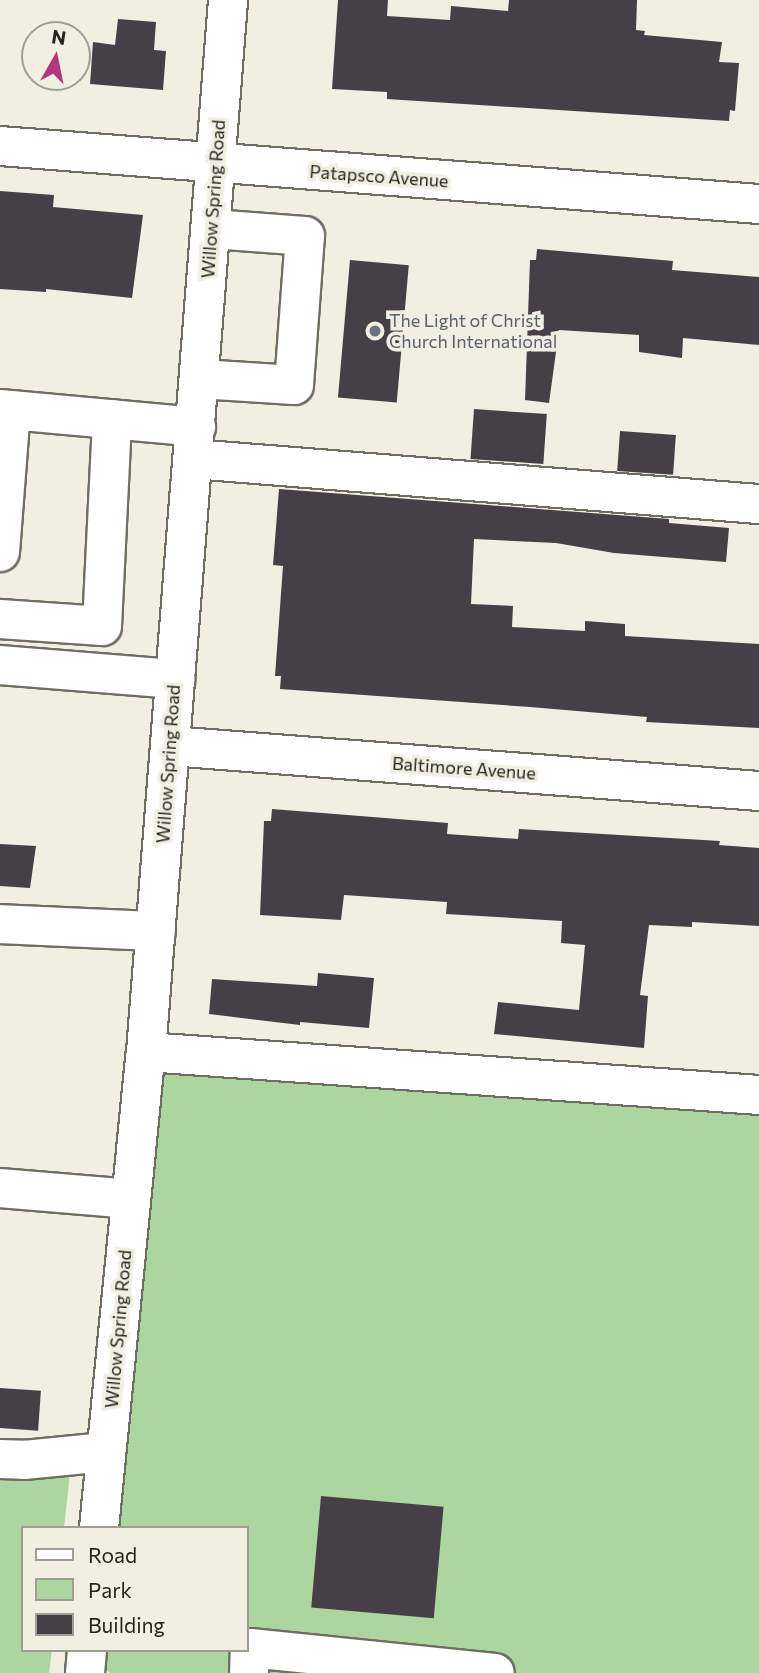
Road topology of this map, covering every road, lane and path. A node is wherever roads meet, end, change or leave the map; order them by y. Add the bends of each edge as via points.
1 (228, 0) edge
2 (0, 145) edge
3 (216, 163) junction
4 (759, 204) edge
5 (211, 229) junction
6 (200, 379) junction
7 (5, 410) edge
8 (112, 419) junction
9 (195, 443) junction
10 (759, 504) edge
11 (0, 552) edge
12 (0, 619) edge
13 (0, 665) edge
14 (175, 679) junction
15 (170, 746) junction
16 (759, 791) edge
17 (0, 924) edge
18 (156, 931) junction
19 (146, 1052) junction
20 (759, 1096) edge
21 (0, 1188) edge
22 (131, 1199) junction
23 (106, 1452) junction
24 (0, 1459) edge
25 (99, 1526) edge
26 (87, 1652) edge
27 (368, 1667) edge
28 (85, 1673) edge
29 (249, 1673) edge
30 (495, 1673) edge

1 - 3 street, Willow Spring Road
2 - 3 street, Patapsco Avenue
3 - 4 street, Patapsco Avenue
3 - 5 street, Willow Spring Road
5 - 6 street, Willow Spring Road
5 - 6 street via 305,236 294,385
6 - 9 street, Willow Spring Road
7 - 8 street
7 - 11 street
8 - 9 street
8 - 12 street via 102,626
9 - 10 street
9 - 14 street, Willow Spring Road
13 - 14 street
14 - 15 street, Willow Spring Road
15 - 16 street, Baltimore Avenue
15 - 18 street, Willow Spring Road
17 - 18 street
18 - 19 street, Willow Spring Road
19 - 20 street
19 - 22 street, Willow Spring Road
21 - 22 street
22 - 23 street, Willow Spring Road
23 - 24 street
23 - 25 street, Willow Spring Road
26 - 28 street
27 - 29 street via 250,1648
27 - 30 street

